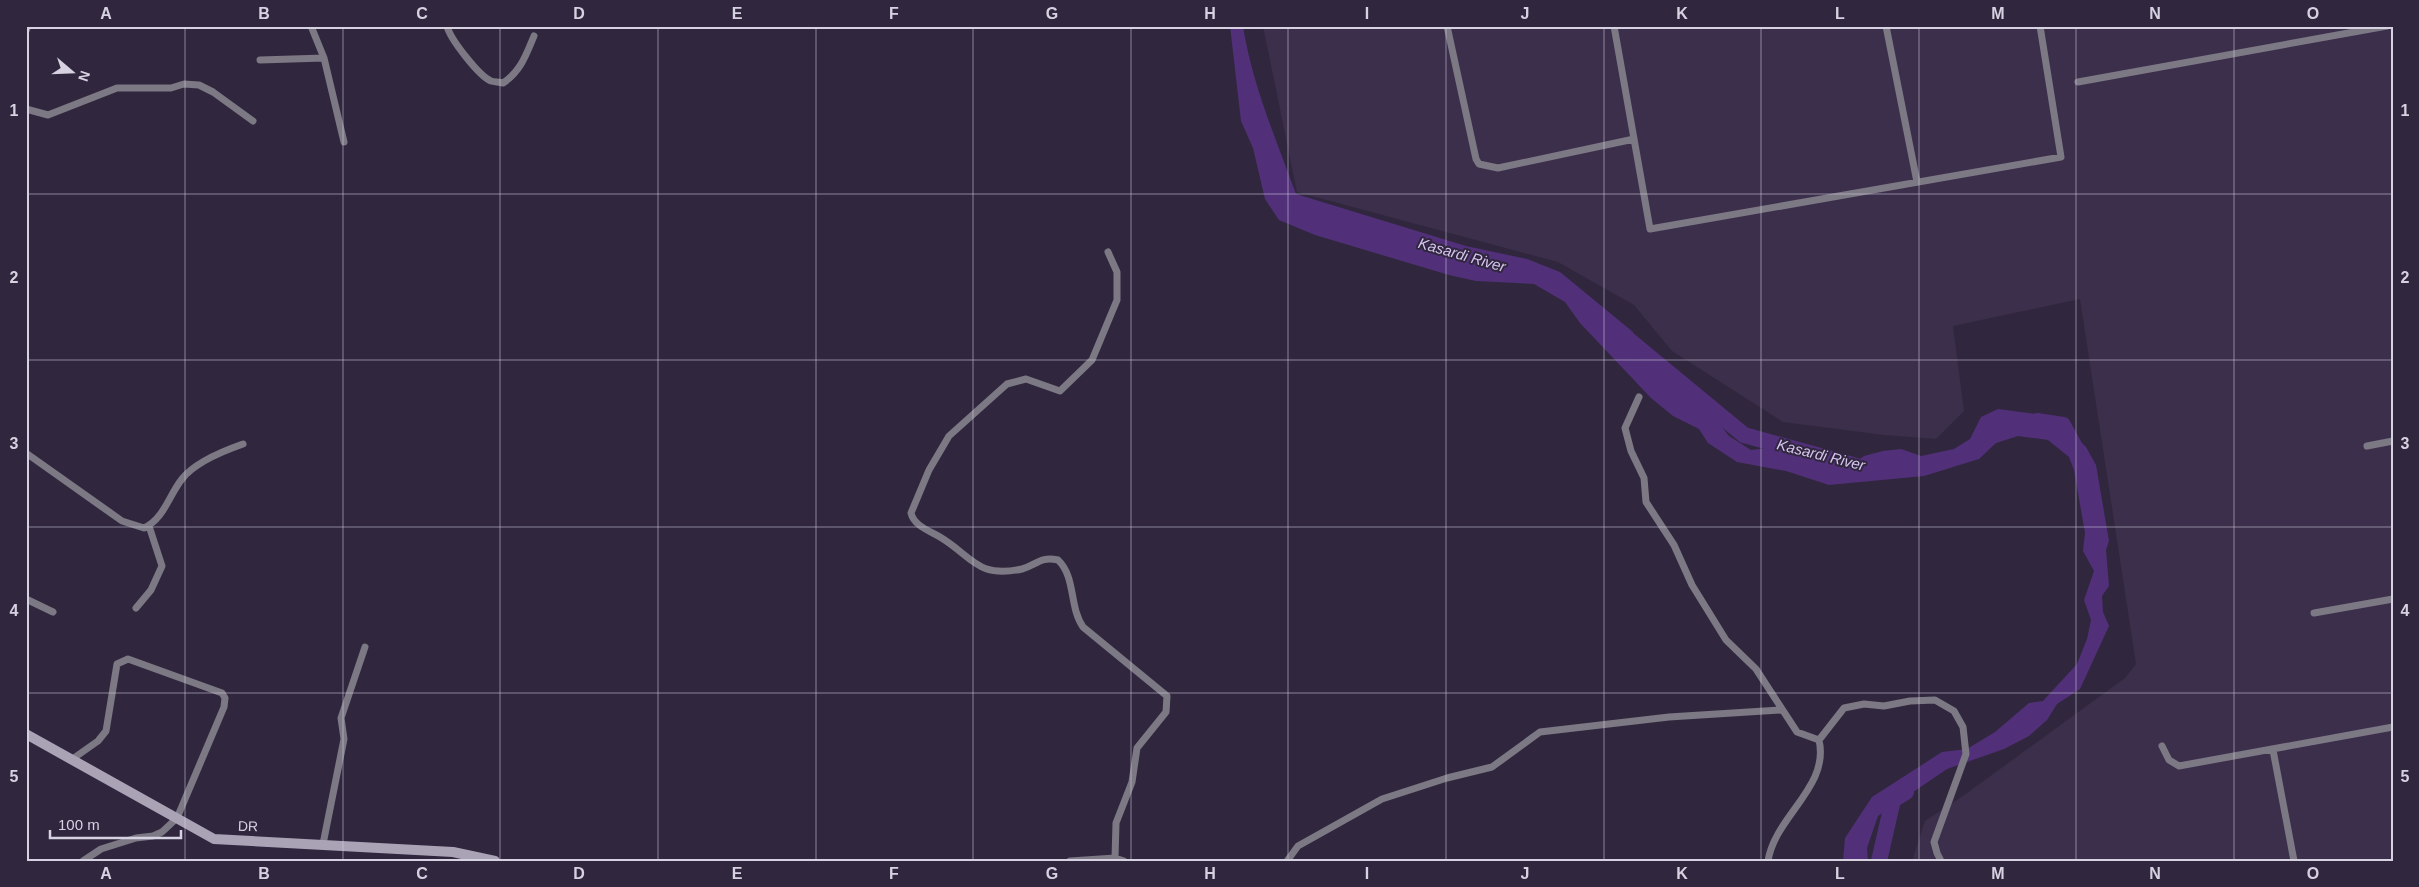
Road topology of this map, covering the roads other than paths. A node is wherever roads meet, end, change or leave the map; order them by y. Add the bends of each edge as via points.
1 (28, 26) edge
2 (311, 26) edge
3 (447, 26) edge
4 (1447, 26) edge
5 (1614, 26) edge
6 (1886, 26) edge
7 (2040, 26) edge
8 (2387, 26) edge
9 (26, 31) edge
10 (534, 36) dead end
11 (324, 58) junction
12 (260, 60) dead end
13 (2078, 82) dead end
14 (26, 109) edge
15 (252, 121) dead end
16 (1634, 139) junction
17 (344, 142) dead end
18 (1917, 182) junction
19 (1108, 252) dead end
20 (1639, 397) dead end
21 (2393, 441) edge
22 (243, 444) dead end
23 (2368, 446) dead end
24 (26, 453) edge
25 (149, 526) junction
26 (26, 599) edge
27 (2393, 599) edge
28 (136, 608) dead end
29 (53, 612) dead end
30 (2314, 613) dead end
31 (365, 647) dead end
32 (1781, 710) junction
33 (2393, 727) edge
34 (26, 734) edge
35 (1818, 740) junction
36 (2162, 746) dead end
37 (2273, 750) junction
38 (71, 760) junction
39 (176, 818) junction
40 (323, 844) junction
41 (1115, 858) junction
42 (83, 861) edge
43 (495, 861) edge
44 (1070, 861) edge
45 (1124, 861) edge
46 (1287, 861) edge
47 (1768, 861) edge
48 (1941, 861) edge
49 (2294, 861) edge

1 - 9 street
2 - 11 street
3 - 10 street via 453,39 482,75 503,83 523,62
4 - 16 street via 1479,164 1498,168
5 - 16 street
6 - 18 street
7 - 18 street via 2061,157
8 - 13 street
11 - 12 street
11 - 17 street
14 - 15 street via 48,116 117,88 171,88 184,84 199,85 213,92
16 - 18 street via 1650,230
19 - 41 street via 1117,272 1117,300 1092,360 1060,392 1026,379 1006,384 949,436 929,470 912,513 918,524 956,546 981,568 1020,569 1038,560 1058,560 1064,567 1076,618 1083,628 1167,696 1166,712 1138,748 1132,782 1116,824
20 - 32 street via 1625,428 1631,451 1644,478 1646,502 1674,545 1692,585 1726,640 1756,669
21 - 23 street
22 - 25 street via 218,452 182,478 154,524
24 - 25 street via 122,521 144,528
25 - 28 street via 162,566 152,590
26 - 29 street
27 - 30 street
31 - 40 street via 341,718 344,739
32 - 35 street via 1797,732
32 - 46 street via 1668,716 1540,732 1492,767 1382,799 1298,846
33 - 37 street
34 - 38 main road, DR
35 - 47 street via 1821,750 1818,772 1777,835
35 - 48 street via 1844,708 1935,700 1954,711 1963,727 1966,754 1934,842
36 - 37 street via 2169,760 2180,766
37 - 49 street
38 - 39 main road, DR
38 - 39 street via 98,741 106,731 117,664 128,659 222,693 224,707
39 - 40 main road, DR via 214,839
39 - 42 street via 162,832 101,849
40 - 43 main road, DR via 453,852
41 - 44 street
41 - 45 street

